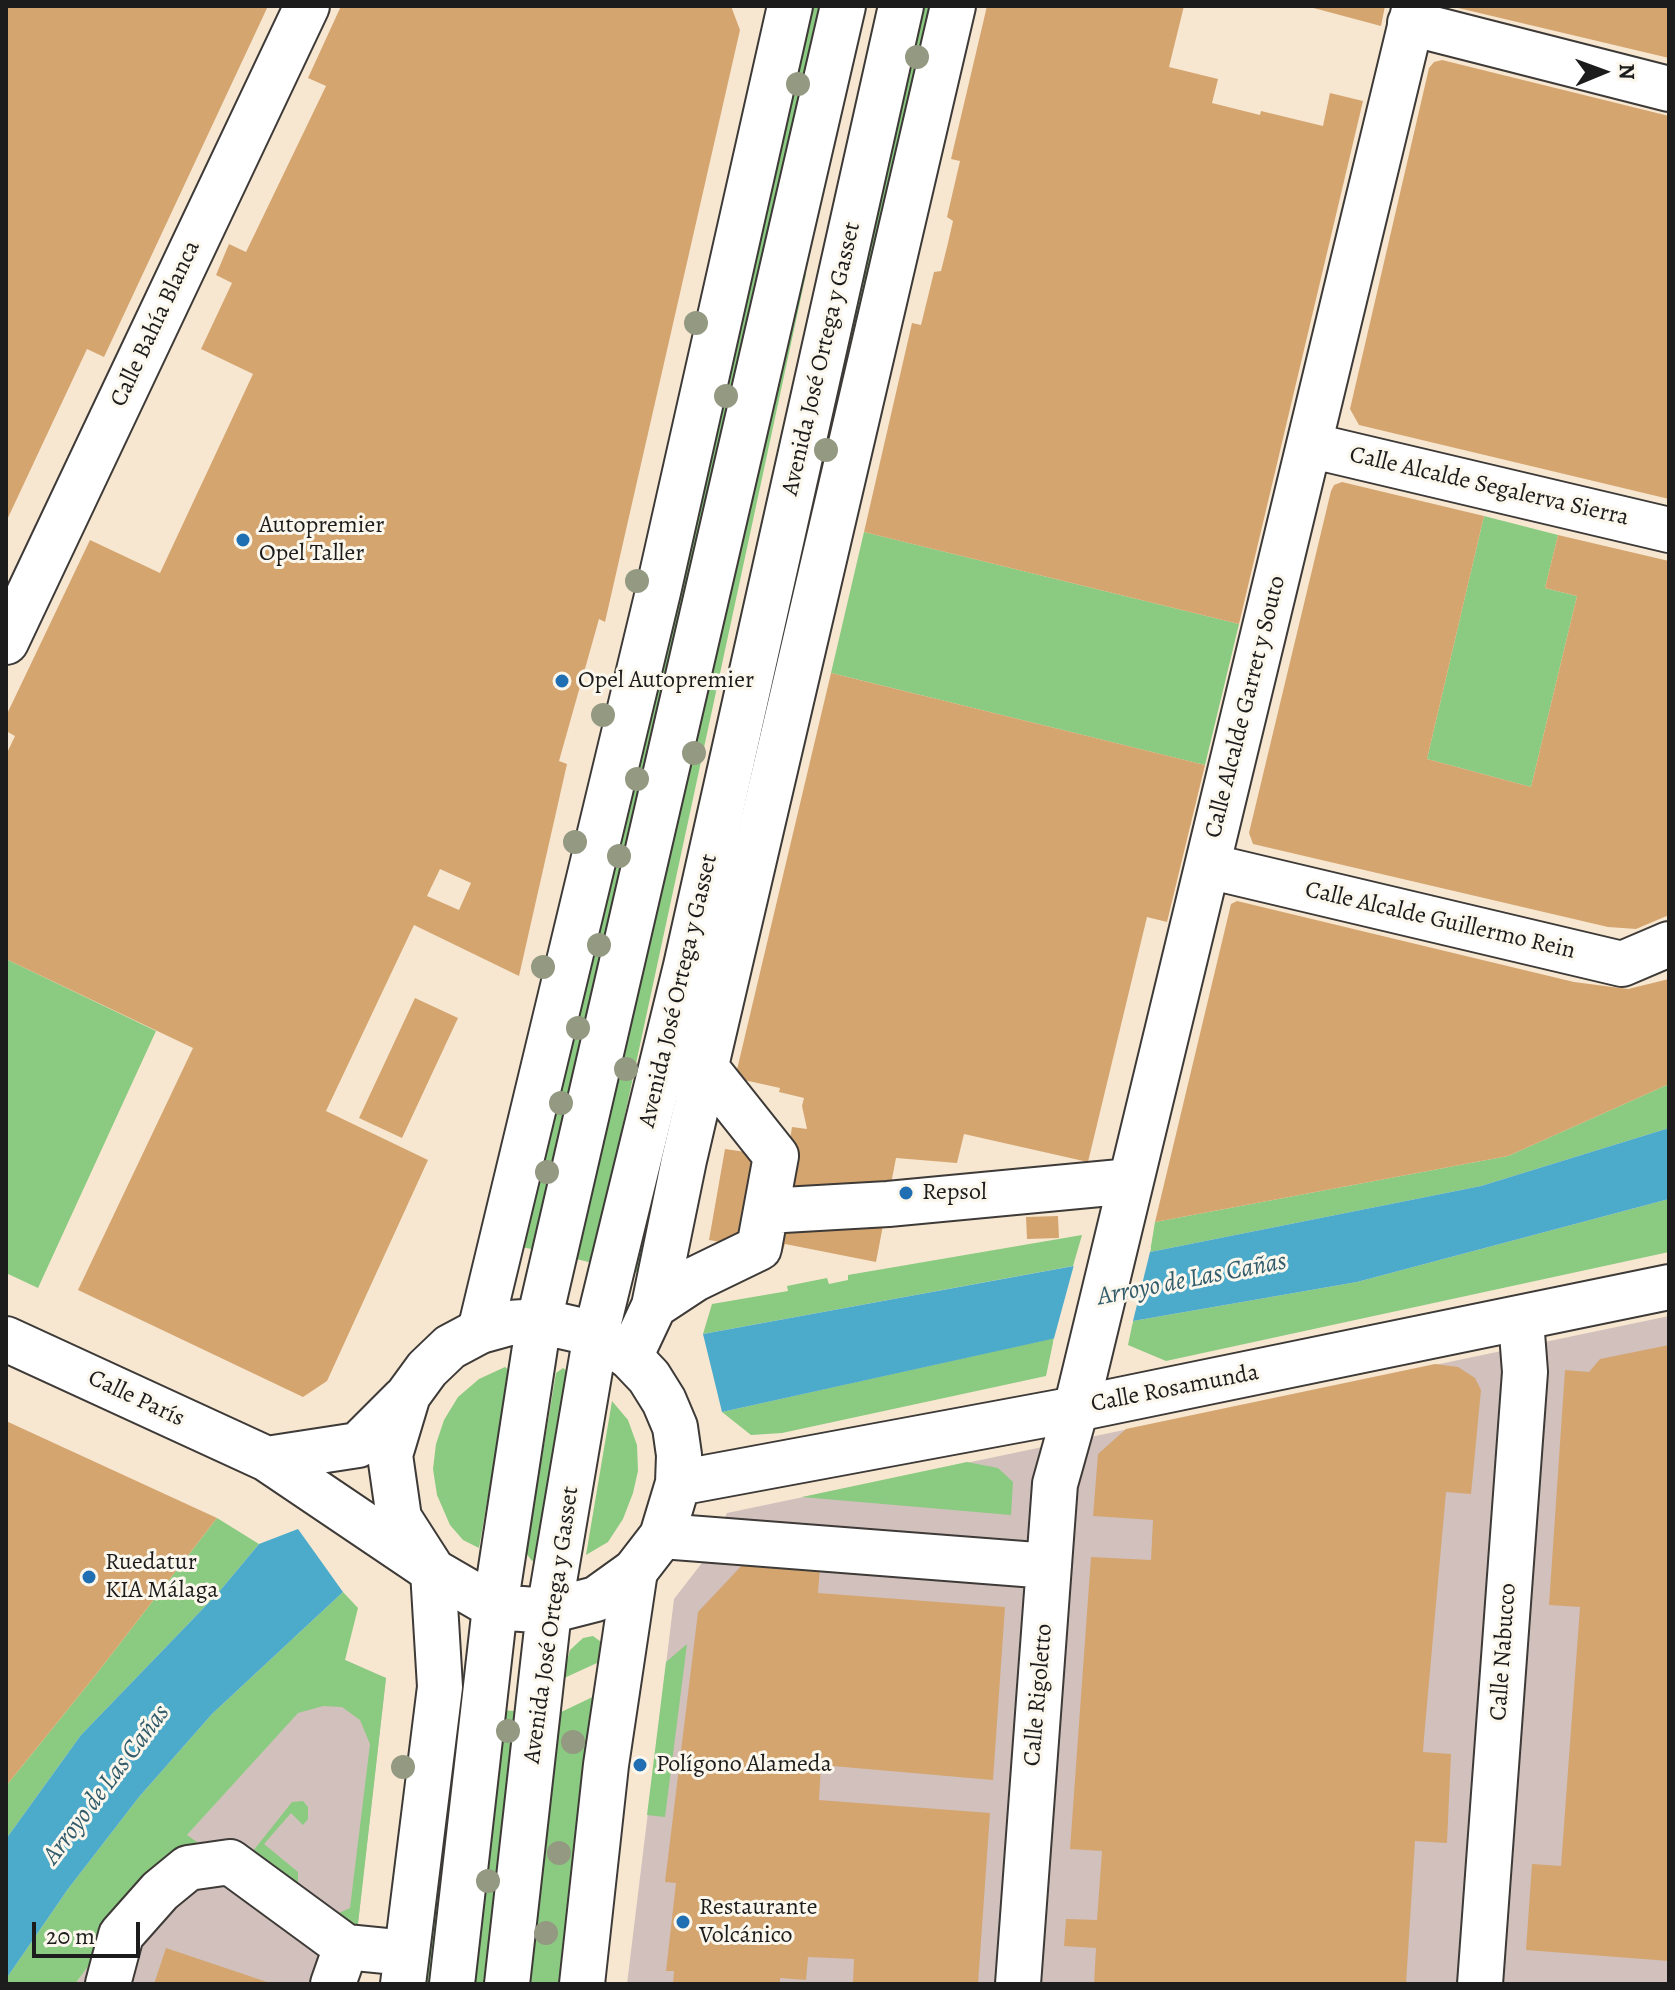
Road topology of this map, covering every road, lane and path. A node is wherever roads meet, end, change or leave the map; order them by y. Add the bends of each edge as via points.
1 (307, 6) edge
2 (843, 6) edge
3 (901, 6) edge
4 (953, 6) edge
5 (1412, 15) edge
6 (780, 16) edge
7 (1669, 89) edge
8 (1309, 445) junction
9 (1669, 530) edge
10 (6, 642) edge
11 (1208, 866) junction
12 (1669, 944) edge
13 (706, 1068) junction
14 (1131, 1181) junction
15 (766, 1211) junction
16 (1669, 1287) edge
17 (654, 1306) junction
18 (1521, 1320) junction
19 (539, 1321) junction
20 (480, 1331) junction
21 (6, 1339) edge
22 (613, 1346) junction
23 (1081, 1389) junction
24 (408, 1395) junction
25 (267, 1459) junction
26 (678, 1483) junction
27 (662, 1536) junction
28 (1049, 1566) junction
29 (433, 1571) junction
30 (635, 1571) junction
31 (495, 1607) junction
32 (549, 1611) junction
33 (238, 1868) junction
34 (339, 1966) edge
35 (405, 1969) edge
36 (108, 1984) edge
37 (127, 1984) edge
38 (452, 1984) edge
39 (507, 1984) edge
40 (582, 1984) edge
41 (1018, 1984) edge
42 (1480, 1984) edge

1 - 10 street, Calle Bahía Blanca
2 - 19 street
3 - 22 street, Avenida José Ortega y Gasset via 686,966
4 - 13 street, Avenida José Ortega y Gasset
5 - 7 street
5 - 8 street, Calle Alcalde Garret y Souto
6 - 20 street via 658,592
8 - 9 street, Calle Alcalde Segalerva Sierra
8 - 11 street, Calle Alcalde Garret y Souto
11 - 12 street, Calle Alcalde Guillermo Rein via 1622,964
11 - 14 street, Calle Alcalde Garret y Souto
13 - 15 street via 776,1156
13 - 17 street, Avenida José Ortega y Gasset
14 - 15 street
14 - 23 street, Calle Alcalde Garret y Souto
15 - 17 street via 759,1248
16 - 18 street, Calle Rosamunda
17 - 22 street, Avenida José Ortega y Gasset
18 - 23 street, Calle Rosamunda
18 - 42 street, Calle Nabucco via 1525,1372
19 - 20 street
19 - 22 street
19 - 31 street
20 - 24 street via 450,1347
21 - 25 street, Calle París
22 - 26 street via 649,1377 664,1401 675,1427
22 - 32 street, Avenida José Ortega y Gasset
23 - 26 street, Calle Rosamunda
23 - 28 street, Calle Rigoletto via 1055,1484
24 - 25 street via 358,1445
24 - 29 street via 390,1455 396,1502 399,1518
25 - 29 street, Calle París
26 - 27 street
27 - 28 street
27 - 30 street
28 - 41 street, Calle Rigoletto
29 - 31 street, Calle París
29 - 35 street via 440,1687
30 - 32 street via 596,1599
30 - 40 street via 606,1765
31 - 32 street
31 - 38 street
32 - 39 street, Avenida José Ortega y Gasset
33 - 34 street
33 - 36 street via 188,1868 160,1891 121,1935
33 - 37 street via 196,1884 165,1907
34 - 35 street

